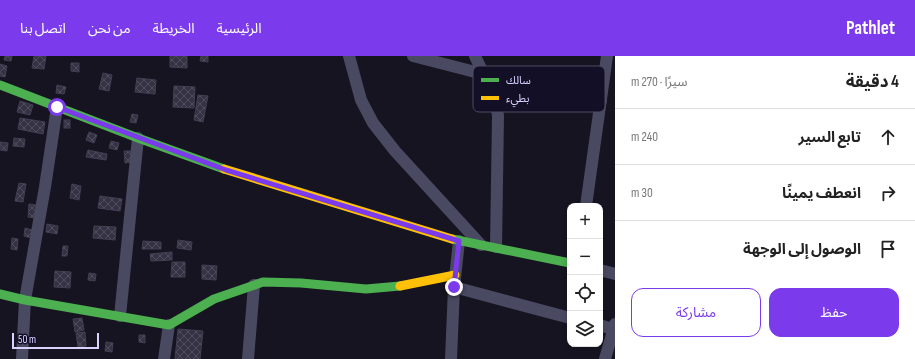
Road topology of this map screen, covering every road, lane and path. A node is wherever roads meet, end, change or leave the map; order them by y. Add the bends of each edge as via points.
1 (349, 56) edge
2 (413, 56) edge
3 (475, 56) edge
4 (607, 56) edge
5 (479, 66) edge
6 (473, 71) edge
7 (605, 71) edge
8 (0, 85) edge
9 (57, 107) junction
10 (498, 112) edge
11 (599, 112) edge
12 (138, 138) junction
13 (586, 203) edge
14 (459, 241) junction
15 (481, 245) junction
16 (496, 247) junction
17 (567, 262) edge
18 (603, 271) edge
19 (455, 274) junction
20 (615, 274) edge
21 (254, 285) junction
22 (454, 287) junction
23 (0, 294) edge
24 (26, 300) junction
25 (120, 316) junction
26 (567, 317) edge
27 (169, 325) junction
28 (603, 326) edge
29 (615, 328) edge
30 (22, 359) edge
31 (164, 359) edge
32 (248, 359) edge
33 (451, 359) edge
34 (605, 359) edge

1 - 15 street via 361,100 372,123 394,151
2 - 6 street
3 - 5 street
4 - 7 street
8 - 9 street
9 - 12 street
9 - 24 street
10 - 16 street
11 - 13 street
12 - 14 street via 226,170
12 - 25 street
14 - 15 street
14 - 19 street
15 - 16 street
16 - 17 street
18 - 20 street
19 - 21 street via 409,285 366,289 301,283 263,282
19 - 22 street
21 - 27 street via 214,299
21 - 32 street
22 - 26 street
22 - 33 street
23 - 24 street
24 - 25 street
24 - 30 street
25 - 27 street
27 - 31 street
28 - 29 street
29 - 34 street

